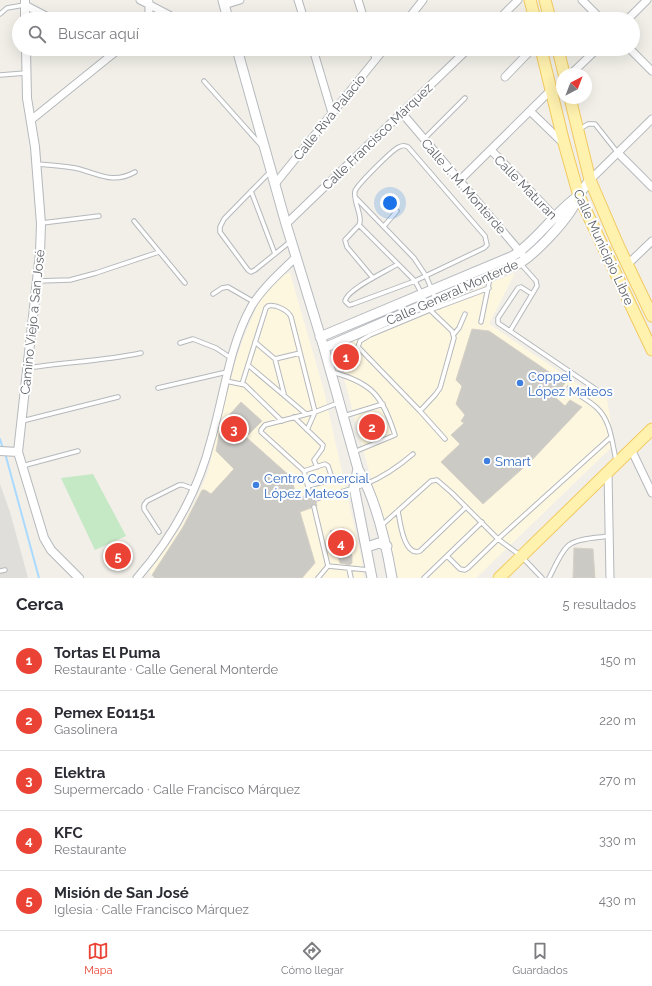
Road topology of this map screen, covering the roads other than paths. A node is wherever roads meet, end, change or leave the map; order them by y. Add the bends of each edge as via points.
1 (140, 0) edge
2 (240, 0) edge
3 (298, 0) edge
4 (358, 0) edge
5 (423, 0) edge
6 (518, 0) edge
7 (530, 0) edge
8 (545, 0) edge
9 (582, 0) edge
10 (648, 0) edge
11 (25, 3) edge
12 (149, 3) edge
13 (223, 3) edge
14 (40, 12) edge
15 (165, 12) edge
16 (302, 12) edge
17 (362, 12) edge
18 (414, 12) edge
19 (506, 12) edge
20 (533, 12) edge
21 (548, 12) edge
22 (594, 12) edge
23 (635, 12) edge
24 (0, 14) edge
25 (26, 56) edge
26 (108, 56) edge
27 (238, 56) edge
28 (315, 56) edge
29 (375, 56) edge
30 (378, 56) edge
31 (461, 56) edge
32 (525, 56) edge
33 (543, 56) edge
34 (560, 56) edge
35 (590, 56) edge
36 (637, 56) edge
37 (376, 59) junction
38 (563, 68) edge
39 (577, 68) edge
40 (652, 71) edge
41 (26, 73) junction
42 (0, 75) edge
43 (504, 77) dead end
44 (204, 81) dead end
45 (551, 90) junction
46 (465, 98) dead end
47 (571, 104) edge
48 (530, 111) junction
49 (332, 113) junction
50 (402, 113) junction
51 (652, 119) edge
52 (31, 120) junction
53 (578, 131) junction
54 (424, 139) junction
55 (564, 143) junction
56 (265, 149) junction
57 (490, 150) junction
58 (618, 153) junction
59 (36, 164) junction
60 (271, 171) junction
61 (135, 172) dead end
62 (460, 180) junction
63 (590, 180) junction
64 (275, 184) junction
65 (652, 187) edge
66 (251, 191) junction
67 (578, 196) junction
68 (354, 197) junction
69 (398, 211) dead end
70 (99, 216) dead end
71 (558, 220) junction
72 (134, 221) dead end
73 (41, 224) junction
74 (286, 224) junction
75 (359, 225) junction
76 (384, 226) junction
77 (291, 241) junction
78 (652, 241) edge
79 (159, 252) junction
80 (275, 254) junction
81 (517, 254) junction
82 (296, 257) junction
83 (523, 261) junction
84 (398, 264) junction
85 (628, 264) junction
86 (426, 276) junction
87 (490, 277) junction
88 (373, 278) junction
89 (37, 281) junction
90 (415, 281) junction
91 (185, 283) dead end
92 (489, 288) junction
93 (432, 290) junction
94 (213, 294) dead end
95 (422, 294) junction
96 (532, 294) junction
97 (254, 302) junction
98 (438, 303) junction
99 (428, 307) junction
100 (651, 310) edge
101 (465, 314) dead end
102 (652, 320) edge
103 (481, 322) dead end
104 (640, 324) junction
105 (510, 331) junction
106 (454, 334) junction
107 (320, 337) junction
108 (255, 342) junction
109 (180, 343) dead end
110 (324, 348) junction
111 (652, 350) edge
112 (141, 353) dead end
113 (300, 354) junction
114 (231, 358) junction
115 (275, 359) junction
116 (248, 365) junction
117 (27, 369) junction
118 (330, 371) junction
119 (228, 372) junction
120 (226, 381) junction
121 (242, 384) junction
122 (158, 388) dead end
123 (569, 388) dead end
124 (597, 390) dead end
125 (285, 395) junction
126 (118, 398) dead end
127 (339, 403) junction
128 (383, 404) junction
129 (420, 411) junction
130 (315, 412) junction
131 (306, 414) junction
132 (343, 416) junction
133 (294, 417) junction
134 (21, 421) junction
135 (282, 421) junction
136 (307, 430) junction
137 (651, 433) edge
138 (611, 437) junction
139 (445, 439) dead end
140 (631, 449) junction
141 (78, 451) dead end
142 (1, 452) edge
143 (16, 452) junction
144 (354, 453) junction
145 (413, 454) dead end
146 (617, 463) junction
147 (22, 466) junction
148 (317, 467) junction
149 (358, 469) junction
150 (304, 471) junction
151 (608, 472) junction
152 (366, 484) junction
153 (308, 486) junction
154 (354, 487) junction
155 (194, 489) junction
156 (652, 493) edge
157 (310, 495) dead end
158 (316, 499) dead end
159 (314, 507) dead end
160 (466, 507) junction
161 (398, 511) junction
162 (482, 522) junction
163 (380, 527) junction
164 (159, 532) dead end
165 (609, 536) junction
166 (498, 539) junction
167 (387, 546) junction
168 (367, 547) junction
169 (447, 556) junction
170 (521, 556) junction
171 (328, 566) junction
172 (349, 568) junction
173 (5, 570) dead end
174 (0, 571) edge
175 (371, 574) edge
176 (79, 578) edge
177 (137, 578) edge
178 (318, 578) edge
179 (351, 578) edge
180 (392, 578) edge
181 (424, 578) edge
182 (500, 578) edge
183 (542, 578) edge
184 (549, 578) edge
185 (610, 578) edge

1 - 12 street
2 - 13 street
3 - 16 street
4 - 17 street
5 - 18 street
6 - 19 street
7 - 20 main road
8 - 21 main road
9 - 22 street
10 - 23 street
11 - 14 street
11 - 24 lane via 8,8
12 - 15 street
25 - 41 street, Camino Viejo a San José
26 - 52 street
27 - 56 main road
28 - 49 street
29 - 37 street
30 - 37 street, Calle Riva Palacio
31 - 50 street, Calle Francisco Márquez
32 - 43 street
33 - 45 main road, Calle Municipio Libre
34 - 38 main road
35 - 39 street
36 - 40 street
37 - 49 street, Calle Riva Palacio
41 - 42 lane
41 - 52 street, Camino Viejo a San José
44 - 56 lane
45 - 48 street
45 - 55 main road, Calle Municipio Libre
46 - 54 lane
47 - 53 main road
48 - 55 street
48 - 57 street
49 - 64 street, Calle Riva Palacio
50 - 54 street, Calle J. M. Monterde
50 - 74 street, Calle Francisco Márquez
51 - 58 street, Calle General Monterde
52 - 59 street, Camino Viejo a San José
53 - 58 lane via 588,124 595,124
53 - 63 main road
54 - 62 street, Calle J. M. Monterde
55 - 67 main road, Calle Municipio Libre
56 - 60 main road
57 - 62 street
57 - 71 street, Calle Maturan
58 - 63 street, Calle General Monterde
58 - 65 street
59 - 61 lane via 72,168 113,178
59 - 73 street, Camino Viejo a San José
60 - 64 main road
60 - 66 lane
62 - 81 street, Calle J. M. Monterde
63 - 67 main road, Calle General Monterde
63 - 85 main road
64 - 74 main road
66 - 80 lane
66 - 80 lane via 221,223 220,232 251,272
67 - 71 main road, Calle General Monterde via 570,202
67 - 104 main road, Calle Municipio Libre
68 - 75 lane via 360,218
68 - 76 lane
68 - 86 lane via 360,183 393,152 401,146 408,147 487,241 484,248
69 - 76 lane
70 - 73 lane
71 - 81 main road, Calle General Monterde
71 - 83 main road, Calle General Monterde
72 - 79 lane
73 - 89 street, Camino Viejo a San José
74 - 77 main road
75 - 84 lane
75 - 88 lane via 347,237 345,243
76 - 86 lane via 414,258
77 - 80 lane
77 - 82 main road
78 - 85 street
79 - 89 lane via 70,280
79 - 91 lane
81 - 83 street, Calle J. M. Monterde
81 - 93 main road, Calle General Monterde
82 - 97 street
82 - 107 main road
83 - 87 main road, Calle General Monterde
83 - 96 lane via 536,281 537,286
84 - 88 lane
84 - 90 lane
85 - 100 main road
86 - 90 lane
86 - 93 lane
87 - 92 lane
87 - 98 main road, Calle General Monterde
88 - 90 lane via 350,293 345,298 347,304
89 - 117 street, Camino Viejo a San José
90 - 95 lane
92 - 98 lane
92 - 103 lane
93 - 95 main road, Calle General Monterde
93 - 98 lane
94 - 97 lane via 228,287
95 - 99 lane
95 - 107 main road, Calle General Monterde
96 - 105 lane
96 - 105 lane via 521,287 518,288 498,318 498,323
97 - 114 street
98 - 99 main road, Calle General Monterde
99 - 106 lane
99 - 110 main road, Calle General Monterde
99 - 129 lane via 360,341 358,347
101 - 106 lane
102 - 104 main road
104 - 111 main road, Calle Municipio Libre
105 - 124 lane
106 - 129 lane via 440,388
107 - 110 main road
108 - 113 lane via 266,308 273,305 290,314
108 - 115 lane
108 - 116 lane
109 - 114 lane via 193,338
110 - 118 main road
112 - 117 lane
113 - 115 lane
113 - 130 lane
114 - 119 street
115 - 125 lane
116 - 121 lane
116 - 125 lane
117 - 134 street, Camino Viejo a San José
118 - 127 main road
118 - 128 lane via 364,384
119 - 120 street
119 - 122 lane
120 - 121 lane
120 - 155 street via 205,462
121 - 135 lane
123 - 138 lane via 598,409 607,422
125 - 131 lane
126 - 134 lane
127 - 130 lane
127 - 132 main road
128 - 132 lane
128 - 144 lane via 395,435
129 - 139 lane
130 - 131 lane
130 - 136 lane
131 - 133 lane
132 - 144 main road
133 - 135 lane
133 - 136 lane
134 - 143 street, Camino Viejo a San José
135 - 150 lane via 265,425 261,432
136 - 148 lane via 323,444 314,460
137 - 140 main road
138 - 146 lane
138 - 166 lane
140 - 146 main road
140 - 156 street
141 - 147 lane
142 - 143 street
143 - 147 street, Camino Viejo a San José
144 - 149 main road
145 - 152 lane
146 - 151 main road
147 - 176 street, Camino Viejo a San José via 44,538 51,550
148 - 150 lane
148 - 153 lane via 328,466 331,479
149 - 152 main road
149 - 154 main road
150 - 153 lane
151 - 165 street
151 - 170 main road
152 - 154 lane
152 - 163 main road
153 - 157 lane
154 - 158 lane
154 - 168 main road
155 - 164 lane via 180,485 147,501 144,510
155 - 177 street via 166,541
159 - 171 lane
160 - 161 lane via 440,481 434,480
160 - 161 lane via 416,552 408,547 404,538
160 - 162 lane
161 - 163 lane
162 - 166 lane
162 - 169 lane
163 - 167 main road
165 - 184 lane via 568,545
165 - 185 street
166 - 169 lane via 465,570 460,569
166 - 170 lane
167 - 168 main road via 378,543
167 - 180 main road
168 - 175 main road
169 - 181 lane
170 - 182 main road
170 - 183 lane
171 - 172 lane
171 - 178 lane
172 - 175 lane
172 - 179 lane
173 - 174 lane

